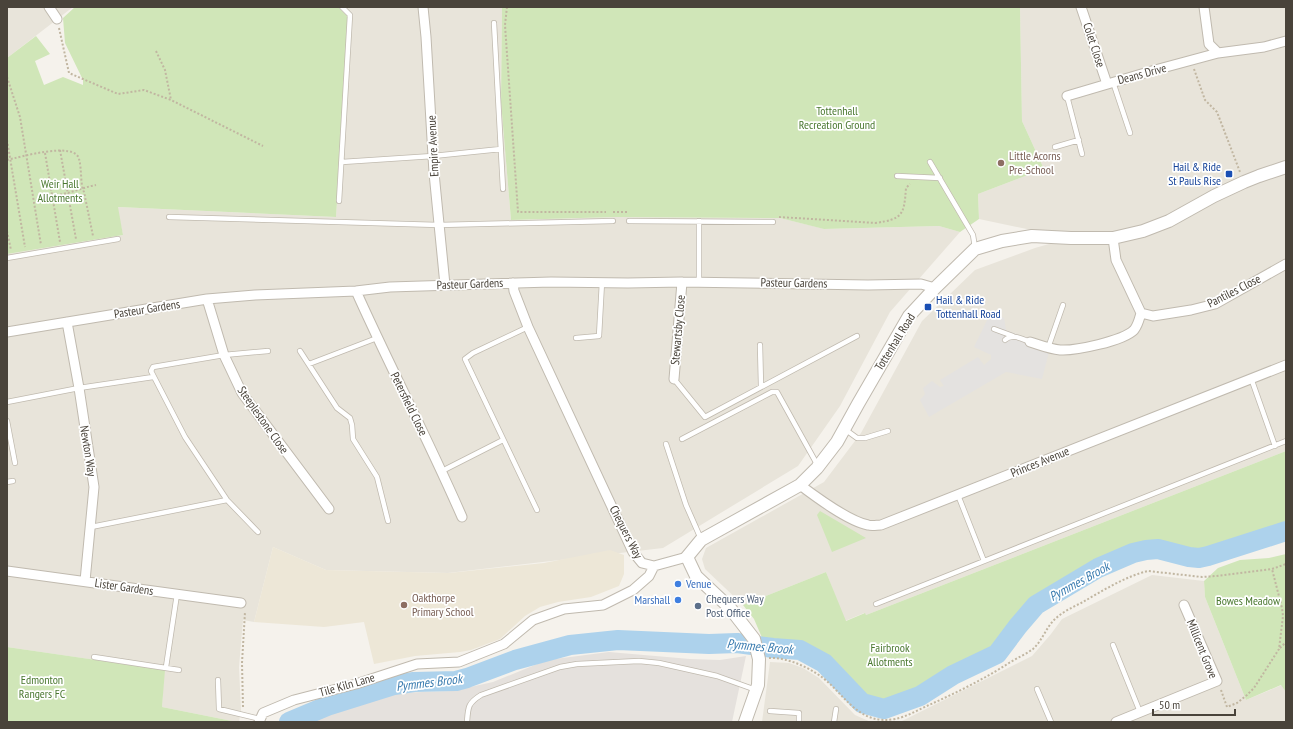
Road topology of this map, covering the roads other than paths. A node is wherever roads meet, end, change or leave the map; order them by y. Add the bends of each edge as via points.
1 (49, 7) edge
2 (342, 7) edge
3 (423, 7) edge
4 (1081, 7) edge
5 (1204, 7) edge
6 (57, 19) road end
7 (494, 23) dead end
8 (1286, 42) edge
9 (1218, 53) junction
10 (1110, 83) junction
11 (1067, 96) joint
12 (1130, 133) dead end
13 (1079, 140) junction
14 (1055, 147) dead end
15 (501, 149) junction
16 (1082, 154) dead end
17 (433, 156) junction
18 (342, 162) junction
19 (930, 162) dead end
20 (1286, 167) edge
21 (897, 176) dead end
22 (940, 178) junction
23 (504, 189) dead end
24 (339, 201) dead end
25 (169, 217) dead end
26 (774, 219) road end
27 (613, 221) dead end
28 (629, 221) dead end
29 (699, 221) junction
30 (438, 225) junction
31 (1113, 238) junction
32 (118, 239) dead end
33 (975, 249) junction
34 (7, 258) edge
35 (1286, 264) edge
36 (602, 282) junction
37 (682, 282) junction
38 (699, 282) junction
39 (514, 283) junction
40 (445, 285) junction
41 (935, 288) junction
42 (356, 291) junction
43 (207, 299) junction
44 (1063, 305) dead end
45 (1141, 313) junction
46 (1153, 316) junction
47 (66, 322) junction
48 (1138, 324) junction
49 (528, 327) junction
50 (994, 329) dead end
51 (7, 332) edge
52 (857, 336) dead end
53 (1013, 336) junction
54 (377, 338) junction
55 (576, 338) dead end
56 (1005, 340) dead end
57 (760, 345) dead end
58 (1035, 345) joint
59 (1048, 348) junction
60 (268, 351) dead end
61 (300, 351) dead end
62 (224, 355) junction
63 (309, 364) junction
64 (1286, 364) edge
65 (153, 377) junction
66 (674, 378) joint
67 (1251, 378) junction
68 (761, 386) junction
69 (79, 388) junction
70 (7, 402) edge
71 (7, 420) edge
72 (844, 429) junction
73 (888, 431) dead end
74 (682, 439) dead end
75 (503, 440) junction
76 (1286, 441) edge
77 (666, 444) dead end
78 (1275, 446) junction
79 (15, 463) dead end
80 (818, 466) junction
81 (442, 471) junction
82 (13, 481) dead end
83 (7, 482) edge
84 (800, 485) junction
85 (958, 495) junction
86 (227, 500) junction
87 (329, 509) dead end
88 (537, 510) dead end
89 (462, 517) dead end
90 (388, 521) dead end
91 (91, 527) junction
92 (258, 532) dead end
93 (701, 540) junction
94 (687, 557) junction
95 (984, 561) junction
96 (654, 566) junction
97 (7, 571) edge
98 (85, 581) junction
99 (177, 594) junction
100 (241, 603) road end
101 (876, 604) dead end
102 (1184, 605) dead end
103 (1113, 645) dead end
104 (94, 657) dead end
105 (166, 667) junction
106 (179, 670) dead end
107 (218, 680) dead end
108 (1037, 689) dead end
109 (756, 690) junction
110 (836, 709) dead end
111 (770, 711) dead end
112 (1140, 712) junction
113 (259, 721) edge
114 (467, 722) edge
115 (745, 722) edge
116 (798, 722) edge
117 (834, 722) edge
118 (1051, 722) edge
119 (1116, 722) edge

1 - 6 street
2 - 18 lane via 350,15
3 - 17 street, Empire Avenue
4 - 10 street, Colet Close
5 - 9 street via 1209,44
7 - 15 lane
8 - 9 street, Deans Drive
9 - 10 street, Deans Drive
10 - 11 street, Deans Drive
10 - 12 lane
11 - 13 lane
13 - 14 lane
13 - 16 lane
15 - 17 lane
15 - 23 lane
17 - 18 lane
17 - 30 street, Empire Avenue
18 - 24 lane
19 - 22 lane
20 - 31 street, Tottenhall Road via 1244,182 1169,221 1143,231
21 - 22 lane
22 - 33 lane via 973,235
25 - 30 lane
26 - 29 lane
27 - 30 lane
28 - 29 lane
29 - 38 lane
30 - 40 street, Empire Avenue
31 - 33 street, Tottenhall Road via 1032,236
31 - 45 street via 1116,260
32 - 34 lane
33 - 41 street, Tottenhall Road
35 - 46 street, Pantiles Close via 1215,304
36 - 37 street, Pasteur Gardens
36 - 39 street, Pasteur Gardens
36 - 55 lane via 599,336
37 - 38 street, Pasteur Gardens
37 - 66 street, Stewartsby Close
38 - 41 street, Pasteur Gardens via 921,284
39 - 40 street, Pasteur Gardens
39 - 49 street, Chequers Way via 514,291
40 - 42 street, Pasteur Gardens
41 - 72 street, Tottenhall Road via 909,316
42 - 43 street, Pasteur Gardens
42 - 54 street, Petersfield Close
43 - 47 street, Pasteur Gardens
43 - 62 street, Steeplestone Close
44 - 59 lane
45 - 46 street, Pantiles Close
45 - 48 street
46 - 48 street
47 - 51 street, Pasteur Gardens
47 - 69 street, Newton Way
48 - 59 street via 1133,331 1096,346 1062,350
49 - 75 lane via 465,359
49 - 96 street, Chequers Way via 633,552 642,564
50 - 53 lane
52 - 68 lane
53 - 56 lane
53 - 58 lane
54 - 63 lane
54 - 81 street, Petersfield Close
57 - 68 lane
58 - 59 street
60 - 62 lane
61 - 63 lane
62 - 65 lane via 153,367
62 - 87 street, Steeplestone Close via 242,393
63 - 90 lane via 337,408 350,418 353,439 377,477
64 - 67 street, Princes Avenue
65 - 69 lane
65 - 86 lane via 185,437
66 - 68 lane via 705,417
67 - 78 lane
67 - 85 street, Princes Avenue
69 - 70 lane
69 - 91 street, Newton Way via 94,487
71 - 79 lane
72 - 73 lane via 857,438
72 - 80 street, Tottenhall Road
74 - 80 lane via 772,392 778,392
75 - 81 lane
75 - 88 lane
76 - 78 lane
77 - 93 lane via 686,505
78 - 95 lane
80 - 84 street, Tottenhall Road
81 - 89 street, Petersfield Close
82 - 83 lane
84 - 85 street, Princes Avenue via 817,498 869,526 881,525
84 - 93 street, Tottenhall Road
85 - 95 lane
86 - 91 lane
86 - 92 lane
91 - 98 street, Newton Way
93 - 94 street, Tottenhall Road
94 - 96 street, Chequers Way
94 - 109 street via 696,576 730,608 754,639 759,659
95 - 101 lane
96 - 113 street, Tile Kiln Lane via 649,576 633,590 604,605 564,609 533,620 504,644 459,662 417,664 356,684 294,700 263,713
97 - 98 street, Lister Gardens
98 - 99 street, Lister Gardens
99 - 100 street, Lister Gardens
99 - 105 lane
102 - 112 street, Millicent Grove via 1217,681
103 - 112 lane
104 - 105 lane
105 - 106 lane
107 - 113 lane via 219,709
108 - 118 lane
109 - 114 lane via 717,676 659,663 639,661 577,664 560,667 481,695 468,706
109 - 115 street
110 - 117 lane
111 - 116 lane via 800,713
112 - 119 street, Millicent Grove

